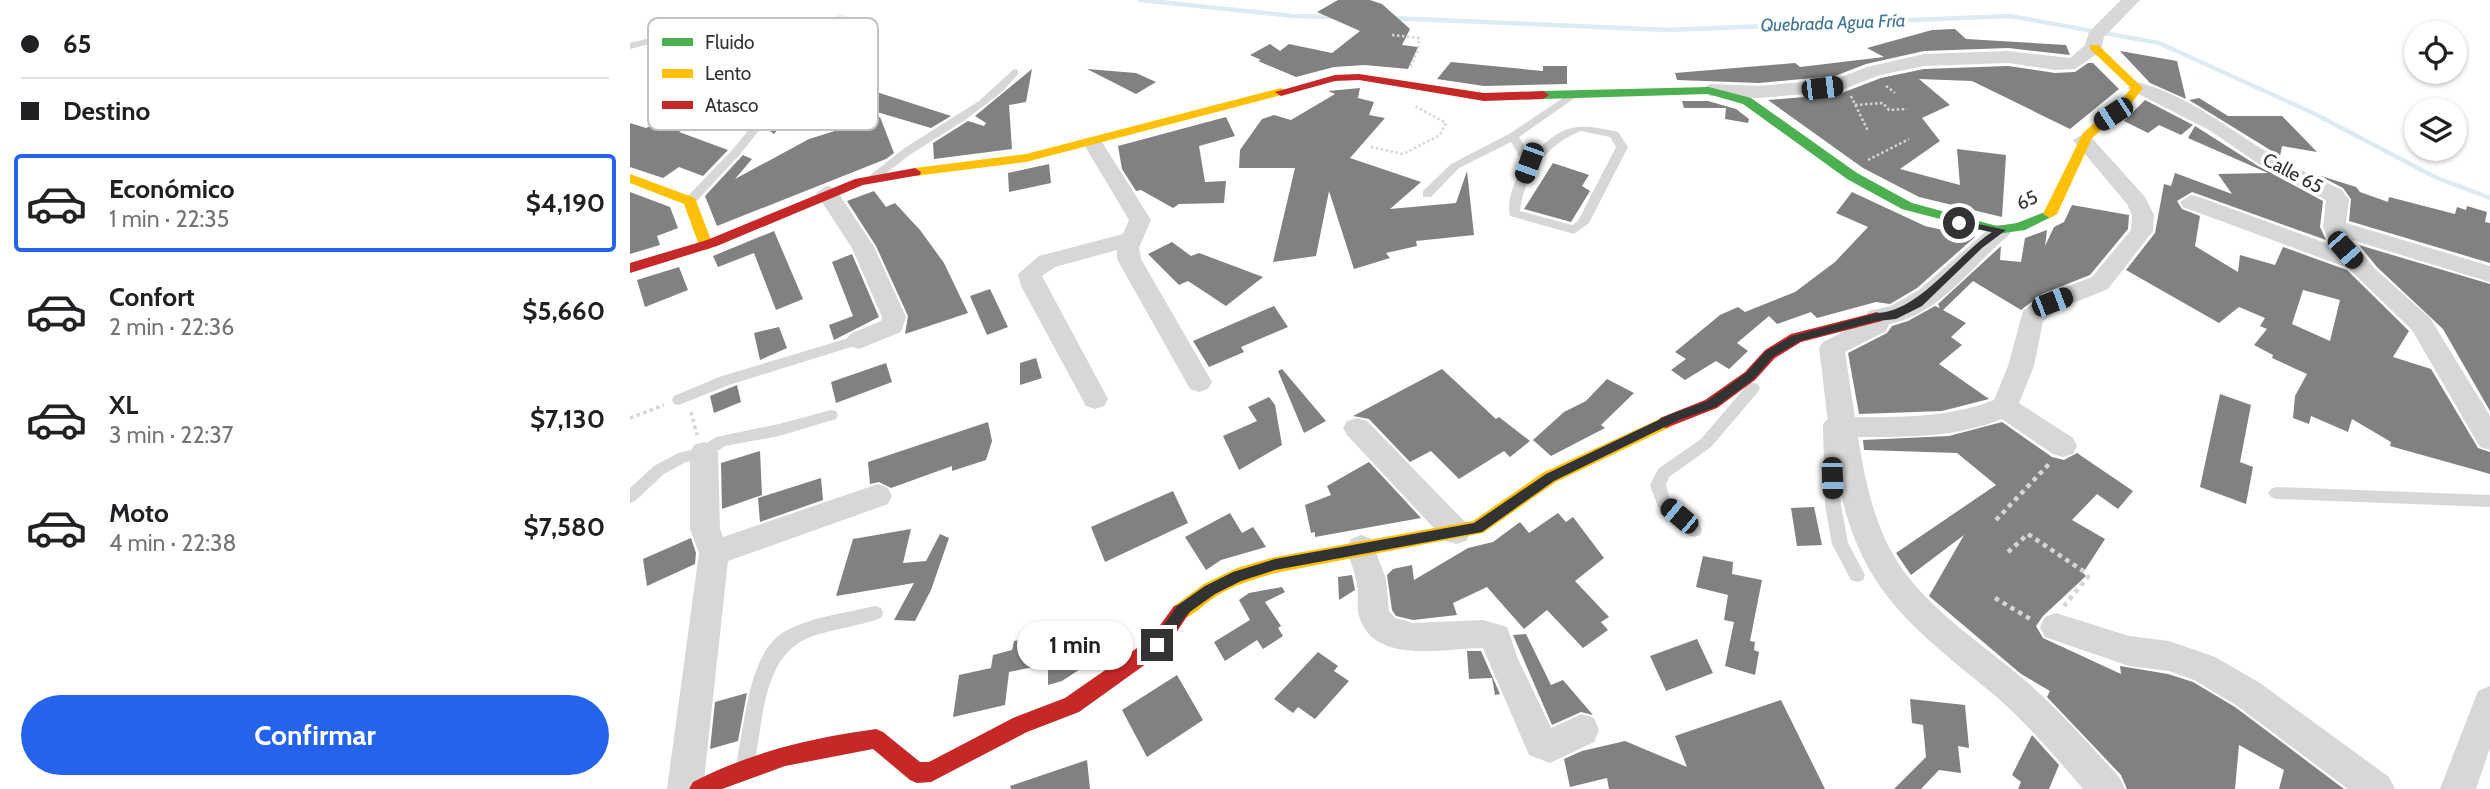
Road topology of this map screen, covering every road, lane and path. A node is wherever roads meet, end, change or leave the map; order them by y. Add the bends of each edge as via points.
1 (2131, 0) edge
2 (1392, 35) dead end
3 (1402, 36) junction
4 (648, 42) edge
5 (1397, 44) dead end
6 (630, 46) edge
7 (2094, 47) junction
8 (1014, 72) dead end
9 (1843, 84) junction
10 (1399, 85) junction
11 (2137, 88) junction
12 (1709, 90) junction
13 (1575, 93) junction
14 (1855, 105) junction
15 (1907, 109) dead end
16 (754, 130) edge
17 (1868, 131) dead end
18 (1513, 136) junction
19 (1909, 139) dead end
20 (2083, 140) junction
21 (1093, 142) junction
22 (1371, 146) dead end
23 (1529, 163) junction
24 (1851, 177) junction
25 (630, 178) edge
26 (872, 178) junction
27 (827, 194) junction
28 (1427, 194) dead end
29 (690, 201) junction
30 (2190, 202) dead end
31 (2334, 227) junction
32 (2001, 230) junction
33 (1132, 239) junction
34 (706, 245) junction
35 (2355, 262) junction
36 (630, 268) edge
37 (2490, 274) edge
38 (1877, 317) junction
39 (859, 340) joint
40 (1832, 348) junction
41 (1759, 366) junction
42 (1199, 382) dead end
43 (1094, 399) dead end
44 (679, 400) dead end
45 (2004, 407) junction
46 (831, 415) dead end
47 (1845, 426) junction
48 (1357, 428) dead end
49 (2490, 439) edge
50 (2063, 446) joint
51 (704, 453) junction
52 (2276, 493) dead end
53 (878, 496) dead end
54 (630, 497) edge
55 (2490, 501) edge
56 (1996, 520) dead end
57 (1694, 530) dead end
58 (1456, 532) junction
59 (1361, 548) junction
60 (2008, 551) dead end
61 (714, 552) junction
62 (1857, 575) dead end
63 (1995, 598) dead end
64 (875, 613) dead end
65 (2056, 627) junction
66 (2490, 702) edge
67 (1582, 730) dead end
68 (745, 764) junction
69 (685, 789) edge
70 (700, 789) edge
71 (2107, 789) edge
72 (2377, 789) edge
73 (2458, 789) edge

1 - 7 street via 2095,36
2 - 3 path
3 - 5 path
3 - 10 path via 1419,38 1420,43
4 - 6 lane
7 - 9 street via 2075,64 2008,57 1924,60
7 - 11 street
8 - 26 lane via 969,112
9 - 12 street via 1759,92
9 - 14 path
10 - 13 street, 65 via 1484,97
10 - 21 street, 65 via 1359,77 1335,78
10 - 22 path via 1399,99 1441,118 1445,129 1403,154
11 - 20 street, 65 via 2129,103 2096,125
11 - 31 street, Calle 65 via 2163,97 2334,195 2338,200
12 - 13 street, 65
12 - 24 street, 65 via 1747,102
13 - 18 lane
14 - 15 path via 1883,103 1889,110
14 - 17 path
16 - 29 lane
18 - 23 lane
18 - 28 lane via 1455,166
19 - 24 path
20 - 32 street, 65 via 2051,214
20 - 45 street via 2137,202 2143,215 2142,231 2100,283 2052,302 2032,317 2021,366
21 - 26 street, 65 via 988,165
21 - 33 street via 1140,220
23 - 23 lane via 1514,213 1574,230 1583,223 1622,147 1614,134 1580,128 1570,130
24 - 32 street, 65 via 1902,206 1938,219
25 - 29 street
26 - 27 street, 65
27 - 34 street, 65
27 - 39 street via 863,247 894,317 892,326
29 - 34 street
30 - 35 street
31 - 35 street, Calle 65
31 - 37 street
32 - 38 street via 1918,303 1892,317
33 - 42 street via 1129,258
33 - 43 street via 1047,261 1030,274
34 - 36 street, 65
35 - 49 street, Calle 65 via 2421,324
38 - 40 street via 1877,325
38 - 41 street via 1796,338
39 - 44 lane via 724,381
40 - 47 street
40 - 62 lane via 1833,505 1840,544
41 - 57 lane via 1753,388 1706,443 1663,473 1658,485 1663,503
41 - 58 street via 1712,404 1591,456 1550,477 1477,528
45 - 47 street via 1966,422 1924,427
45 - 50 street
46 - 51 lane via 721,441
47 - 71 street via 1864,521 1880,560 1912,602 2032,708
48 - 58 street
50 - 56 path
51 - 54 lane via 683,457 659,470
51 - 61 street via 705,529
52 - 55 lane
53 - 61 street
58 - 59 street
59 - 67 street via 1380,624 1392,633 1412,636 1488,633 1496,637 1502,661 1541,743 1550,746
59 - 68 street via 1275,565 1210,590 1182,610 1157,645 1072,705 1020,725 931,772 917,773 876,739
60 - 65 path via 2028,534 2088,577 2056,613
61 - 69 street
63 - 65 path via 2043,626
64 - 68 lane via 796,636 770,656
65 - 72 street via 2129,651 2169,656 2204,668 2248,694
66 - 73 street
68 - 70 street

